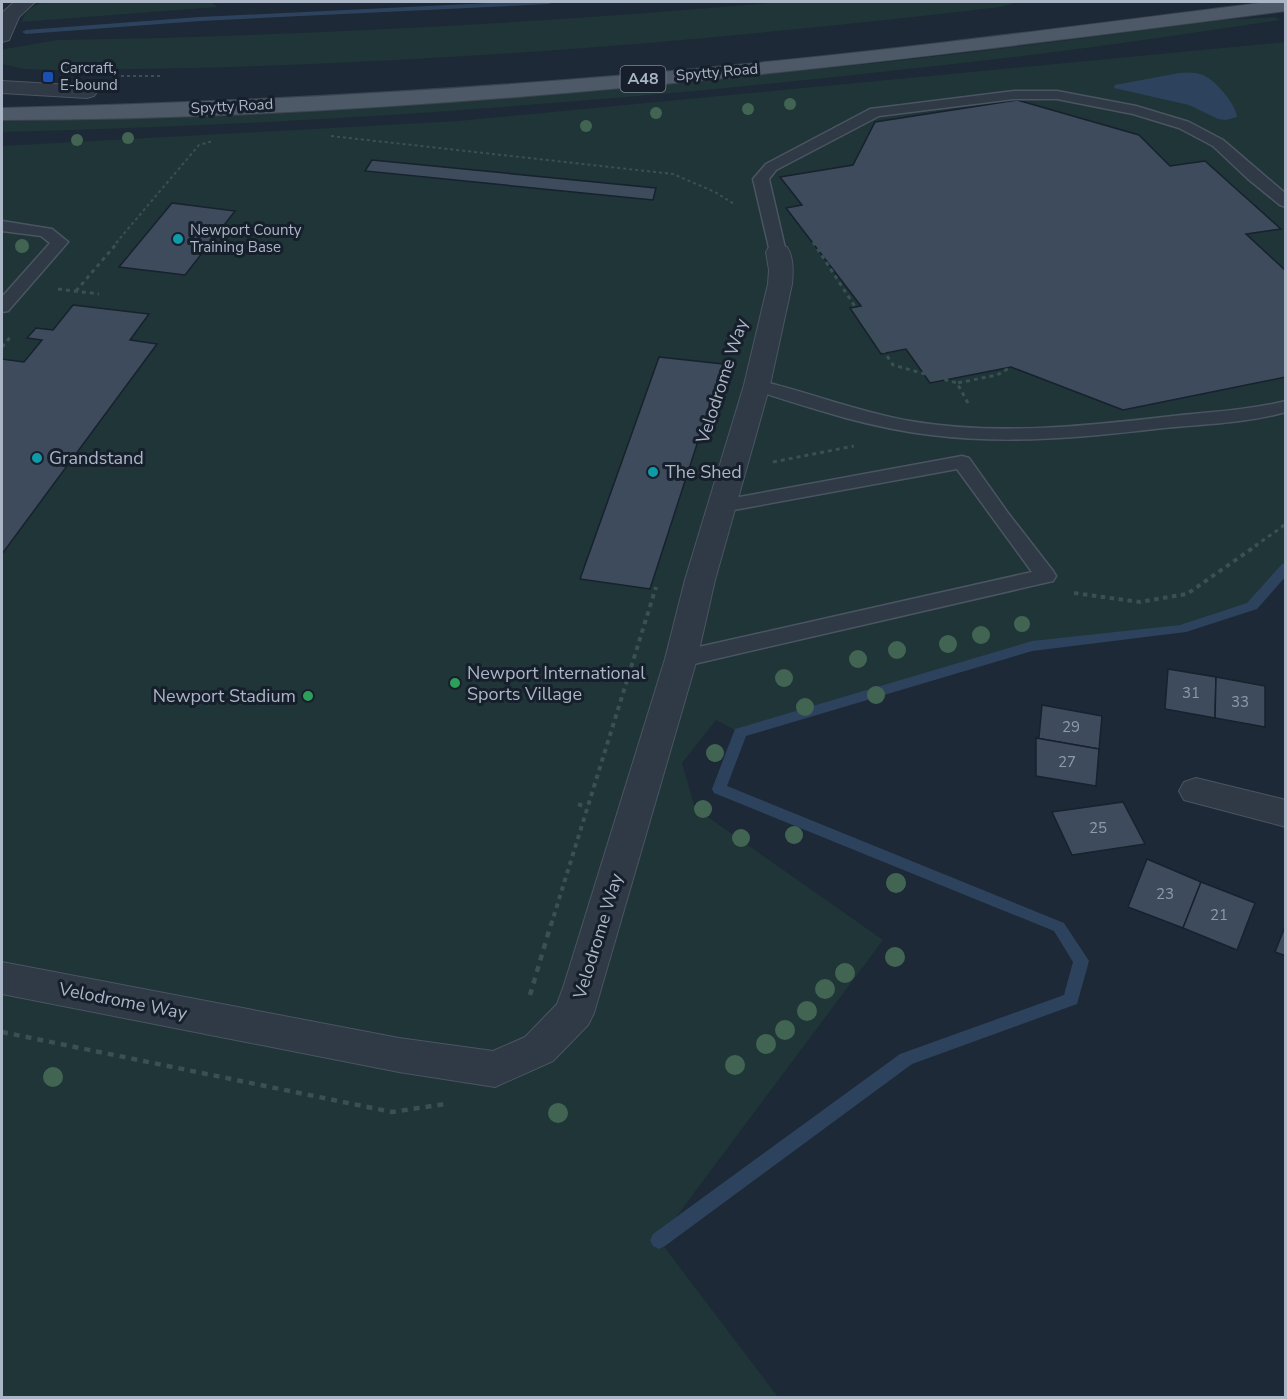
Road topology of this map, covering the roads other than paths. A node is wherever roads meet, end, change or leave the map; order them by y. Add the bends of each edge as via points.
1 (25, 2) edge
2 (1169, 2) edge
3 (1286, 5) edge
4 (1088, 11) dead end
5 (949, 28) dead end
6 (2, 36) edge
7 (528, 69) dead end
8 (108, 84) road end
9 (2, 87) edge
10 (87, 92) junction
11 (2, 94) edge
12 (2, 114) edge
13 (1286, 202) edge
14 (2, 226) edge
15 (775, 235) joint
16 (2, 308) edge
17 (757, 385) junction
18 (1286, 406) edge
19 (723, 506) junction
20 (681, 659) junction
21 (1196, 791) dead end
22 (1286, 814) edge
23 (2, 978) edge

1 - 6 street via 10,15
2 - 4 main road
3 - 12 main road, Spytty Road / A48 via 980,45 613,81 340,101
5 - 7 main road, Spytty Road / A48
8 - 10 main road
9 - 10 street
10 - 11 main road
13 - 15 lane, Velodrome Way via 1218,144 1184,125 1136,110 1057,95 1027,94 890,109 861,118 781,161 761,180
14 - 16 lane via 46,232 60,242
15 - 17 street, Velodrome Way via 780,284
17 - 18 lane, Velodrome Way via 872,419 932,430 986,434 1086,431
17 - 19 street, Velodrome Way
19 - 20 street, Velodrome Way
19 - 20 lane via 962,462 1046,576
20 - 23 street, Velodrome Way via 574,1014 539,1049 495,1069
21 - 22 street

